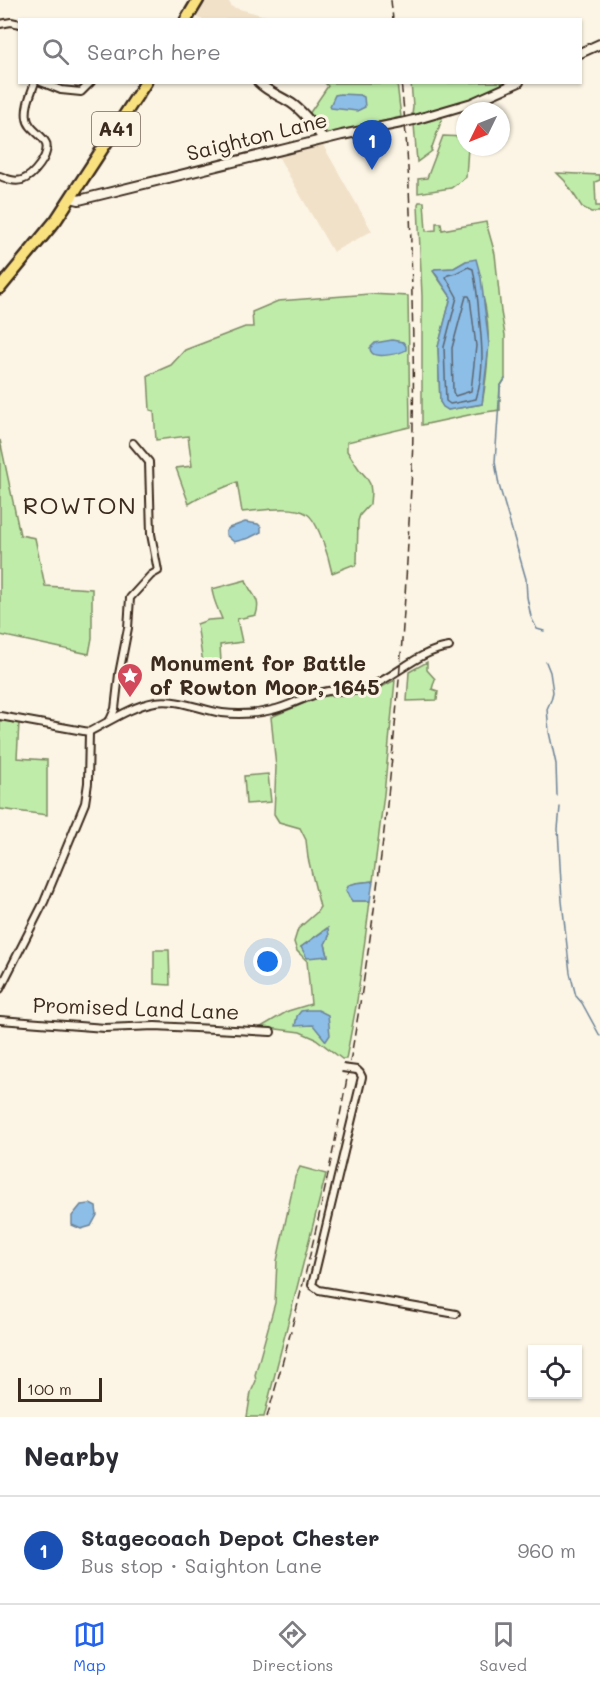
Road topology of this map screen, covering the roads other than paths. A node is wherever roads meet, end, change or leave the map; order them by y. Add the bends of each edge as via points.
1 (198, 0) edge
2 (190, 18) edge
3 (0, 24) edge
4 (18, 24) edge
5 (600, 44) edge
6 (582, 52) edge
7 (34, 84) edge
8 (46, 84) edge
9 (89, 84) edge
10 (145, 84) edge
11 (260, 84) edge
12 (515, 84) edge
13 (323, 140) junction
14 (0, 176) edge
15 (71, 198) junction
16 (2, 283) edge
17 (133, 443) dead end
18 (449, 646) dead end
19 (0, 716) edge
20 (109, 720) junction
21 (89, 732) junction
22 (0, 989) edge
23 (0, 1020) edge
24 (271, 1032) dead end
25 (342, 1068) dead end
26 (456, 1314) dead end

1 - 2 highway
3 - 4 street
5 - 6 street
7 - 14 street via 26,109 27,124 45,142 47,152 23,180
8 - 9 street via 81,92
10 - 15 highway, A41
11 - 13 street via 296,107
12 - 13 street, Saighton Lane, bridge via 472,104
13 - 15 street, Saighton Lane via 80,200
15 - 16 highway, A41
17 - 20 street via 149,462 158,571 130,598 115,709
18 - 20 street via 413,661 366,689 327,691 272,710 221,713 157,701
19 - 21 street
20 - 21 street
21 - 22 street via 85,803 44,902
23 - 24 street, Promised Land Lane via 105,1028 155,1026
25 - 26 street, bridge via 357,1070 362,1077 312,1285 319,1290

